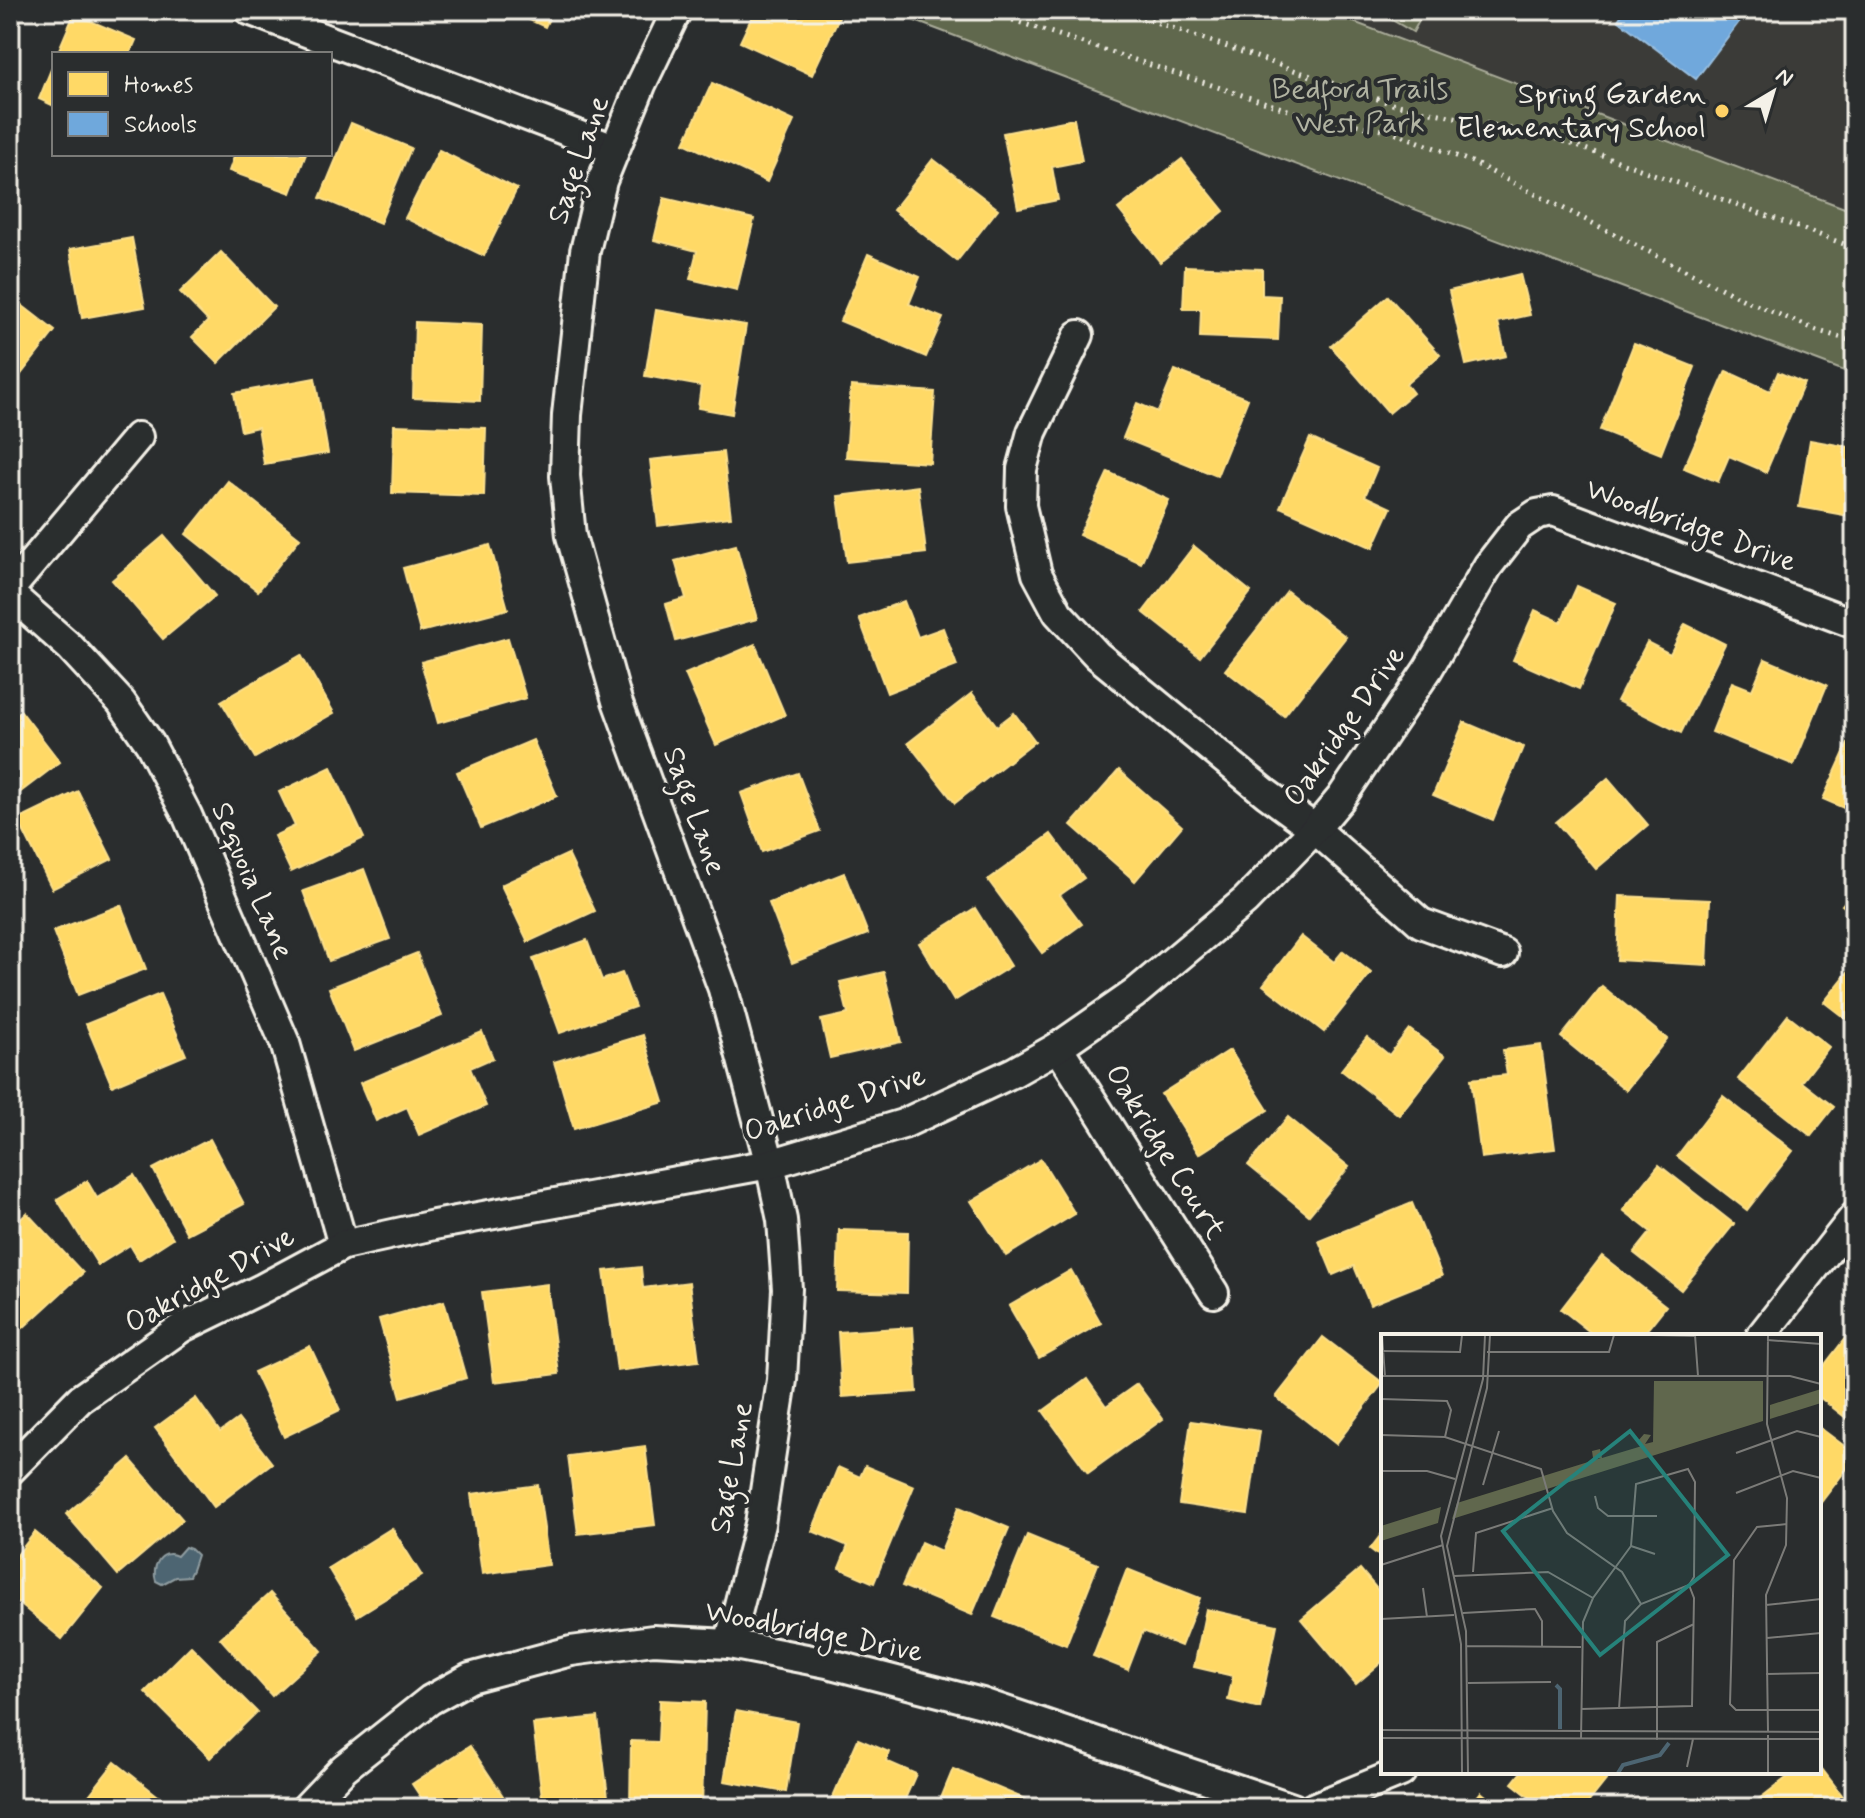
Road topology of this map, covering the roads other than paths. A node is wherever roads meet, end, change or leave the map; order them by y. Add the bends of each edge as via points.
1 (249, 10) edge
2 (677, 10) edge
3 (614, 149) junction
4 (1079, 335) dead end
5 (138, 437) dead end
6 (1509, 539) joint
7 (10, 591) edge
8 (1855, 624) edge
9 (1315, 829) junction
10 (1503, 953) dead end
11 (1058, 1047) junction
12 (770, 1164) junction
13 (1855, 1216) edge
14 (343, 1245) junction
15 (1214, 1293) dead end
16 (1763, 1334) edge
17 (10, 1470) edge
18 (729, 1644) junction
19 (1396, 1774) edge
20 (306, 1808) edge
21 (1293, 1808) edge
22 (1313, 1808) edge

1 - 3 street
2 - 3 street, Sage Lane
3 - 12 street, Sage Lane via 585,251 567,415 565,476 571,536 617,701 723,989
4 - 9 street via 1032,432 1022,469 1021,506 1037,574 1058,613 1097,655
5 - 7 street
6 - 8 street, Woodbridge Drive via 1537,514 1553,511
6 - 9 street, Oakridge Drive via 1428,669
7 - 14 street, Sequoia Lane via 121,702 187,815 285,1043
9 - 10 street via 1421,923
9 - 11 street, Oakridge Drive via 1234,910 1134,994
11 - 12 street, Oakridge Drive via 903,1124
11 - 15 street, Oakridge Court
12 - 14 street, Oakridge Drive
12 - 18 street, Sage Lane via 782,1220 787,1289 782,1380 760,1524
13 - 16 street
14 - 17 street, Oakridge Drive via 181,1328 80,1399
18 - 20 street, Woodbridge Drive via 653,1640 571,1651 470,1678 430,1700 344,1768
18 - 21 street, Woodbridge Drive via 982,1703
19 - 22 street

